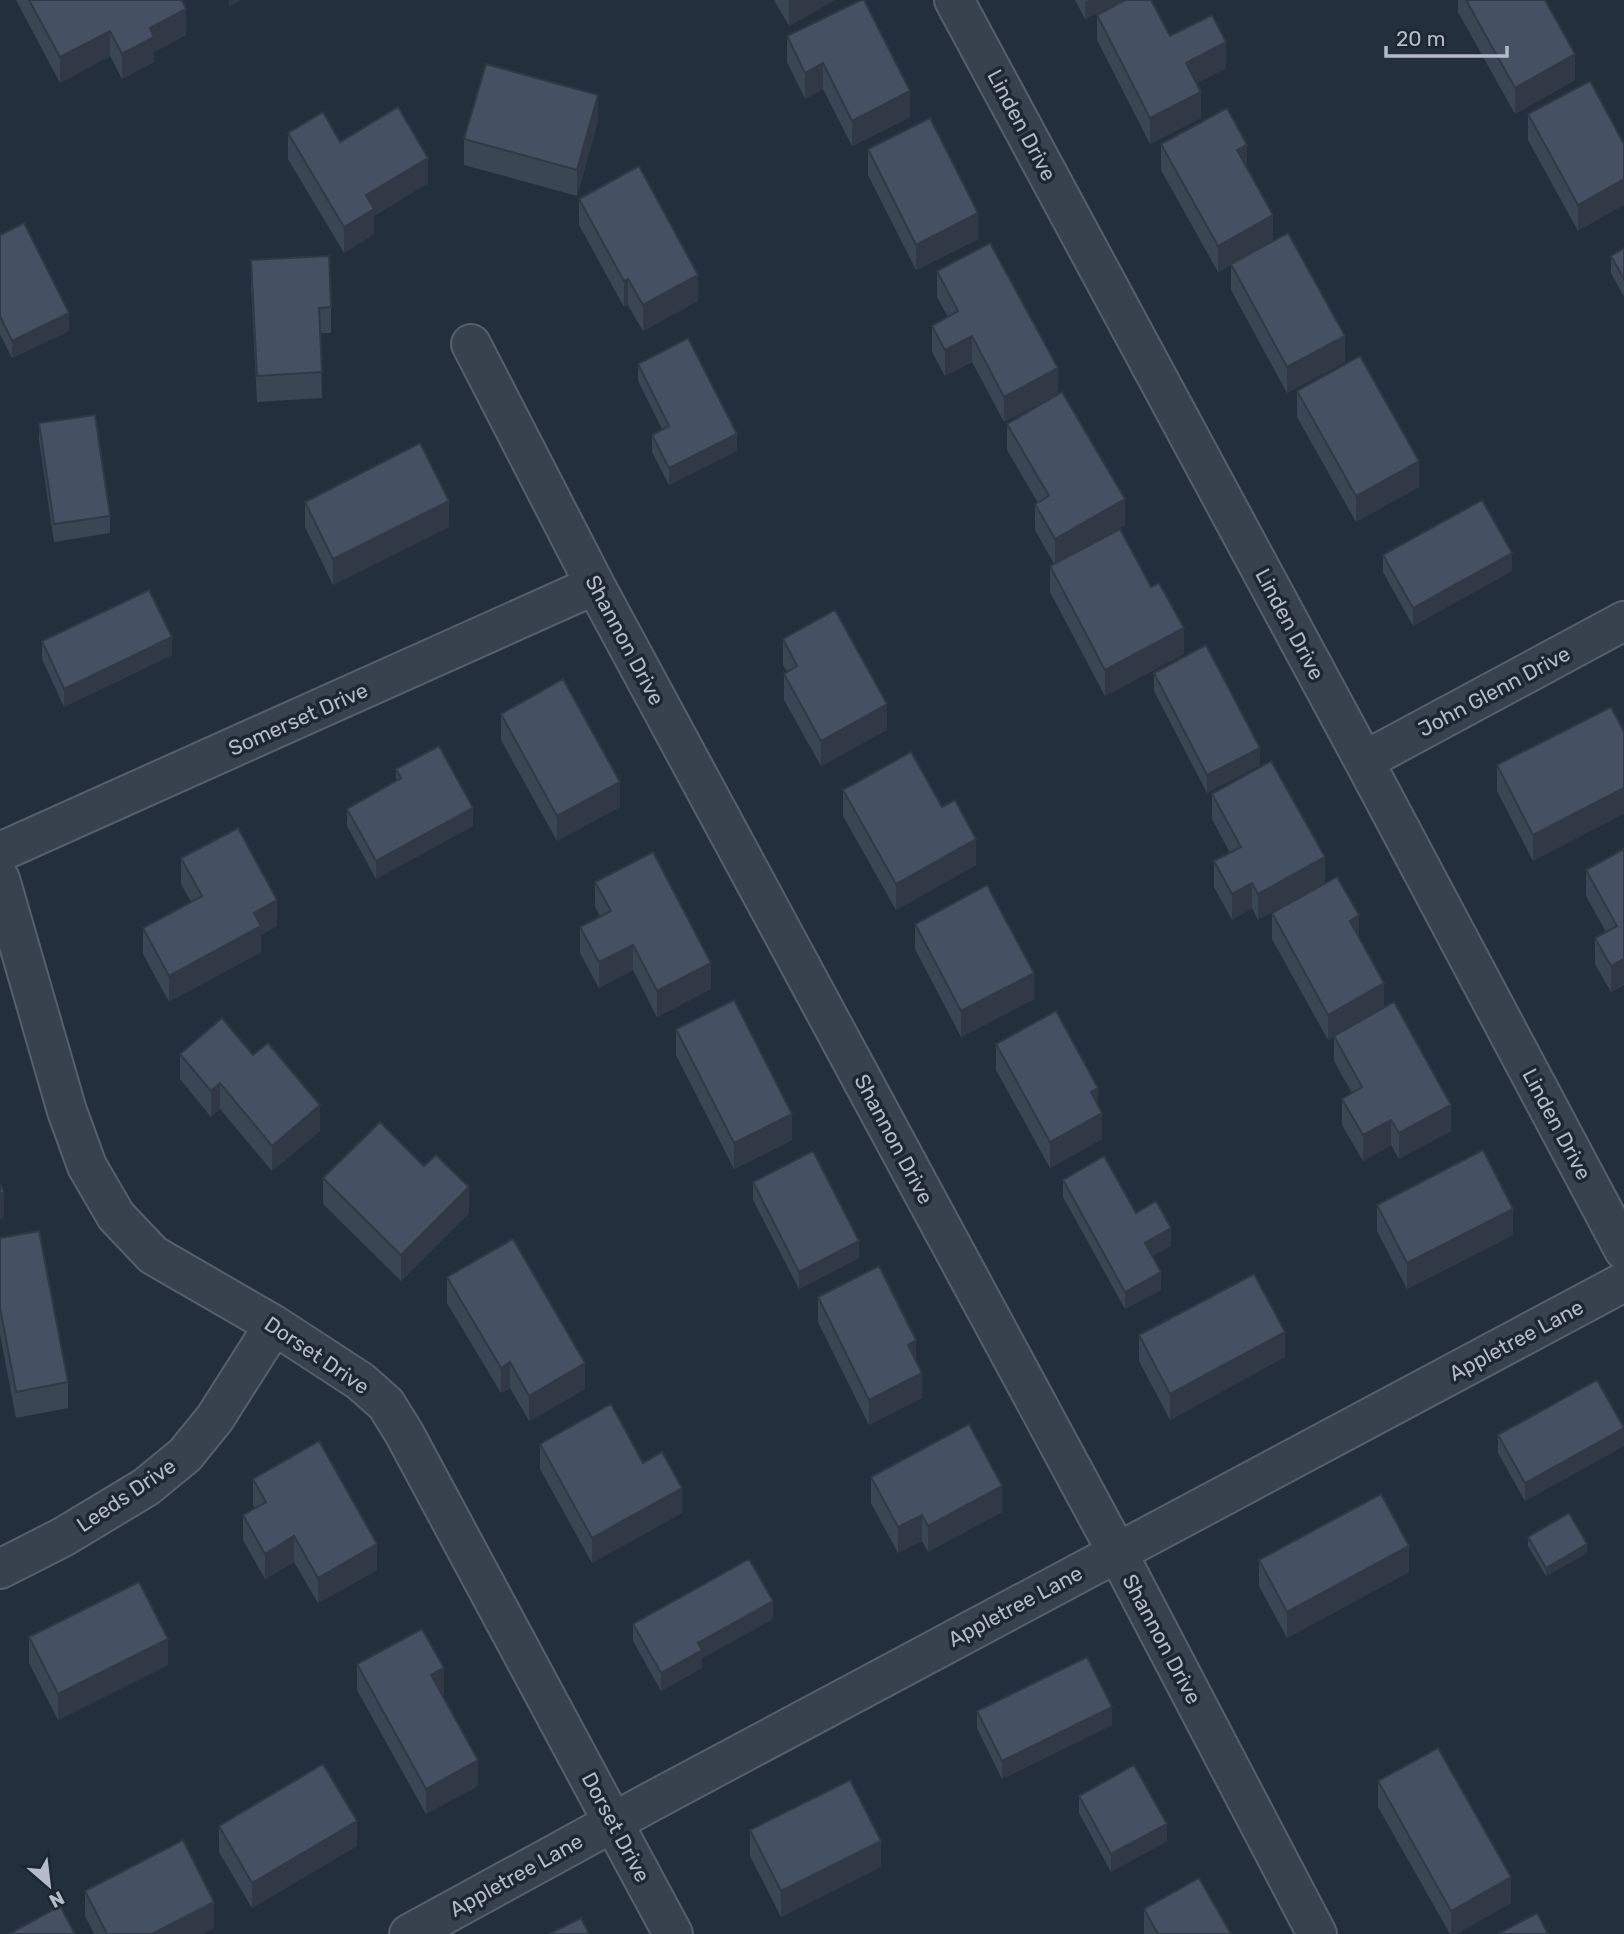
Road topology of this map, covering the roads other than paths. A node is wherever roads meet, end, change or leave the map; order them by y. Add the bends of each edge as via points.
1 (954, 0) edge
2 (471, 344) dead end
3 (595, 585) junction
4 (1624, 621) edge
5 (1364, 761) junction
6 (0, 852) edge
7 (0, 879) edge
8 (1624, 1250) edge
9 (1624, 1282) edge
10 (274, 1325) junction
11 (1117, 1552) junction
12 (0, 1569) edge
13 (613, 1822) junction
14 (409, 1934) edge
15 (673, 1934) edge
16 (1317, 1934) edge

1 - 5 street, Linden Drive
2 - 3 street, Shannon Drive
3 - 6 street, Somerset Drive
3 - 11 street, Shannon Drive
4 - 5 street, John Glenn Drive
5 - 8 street, Linden Drive
7 - 10 street, Dorset Drive via 67,1111 87,1166 116,1216 153,1255
9 - 11 street, Appletree Lane
10 - 12 street, Leeds Drive via 215,1418 185,1455 146,1487
10 - 13 street, Dorset Drive via 360,1381 386,1404
11 - 13 street, Appletree Lane
11 - 16 street, Shannon Drive
13 - 14 street, Appletree Lane
13 - 15 street, Dorset Drive

